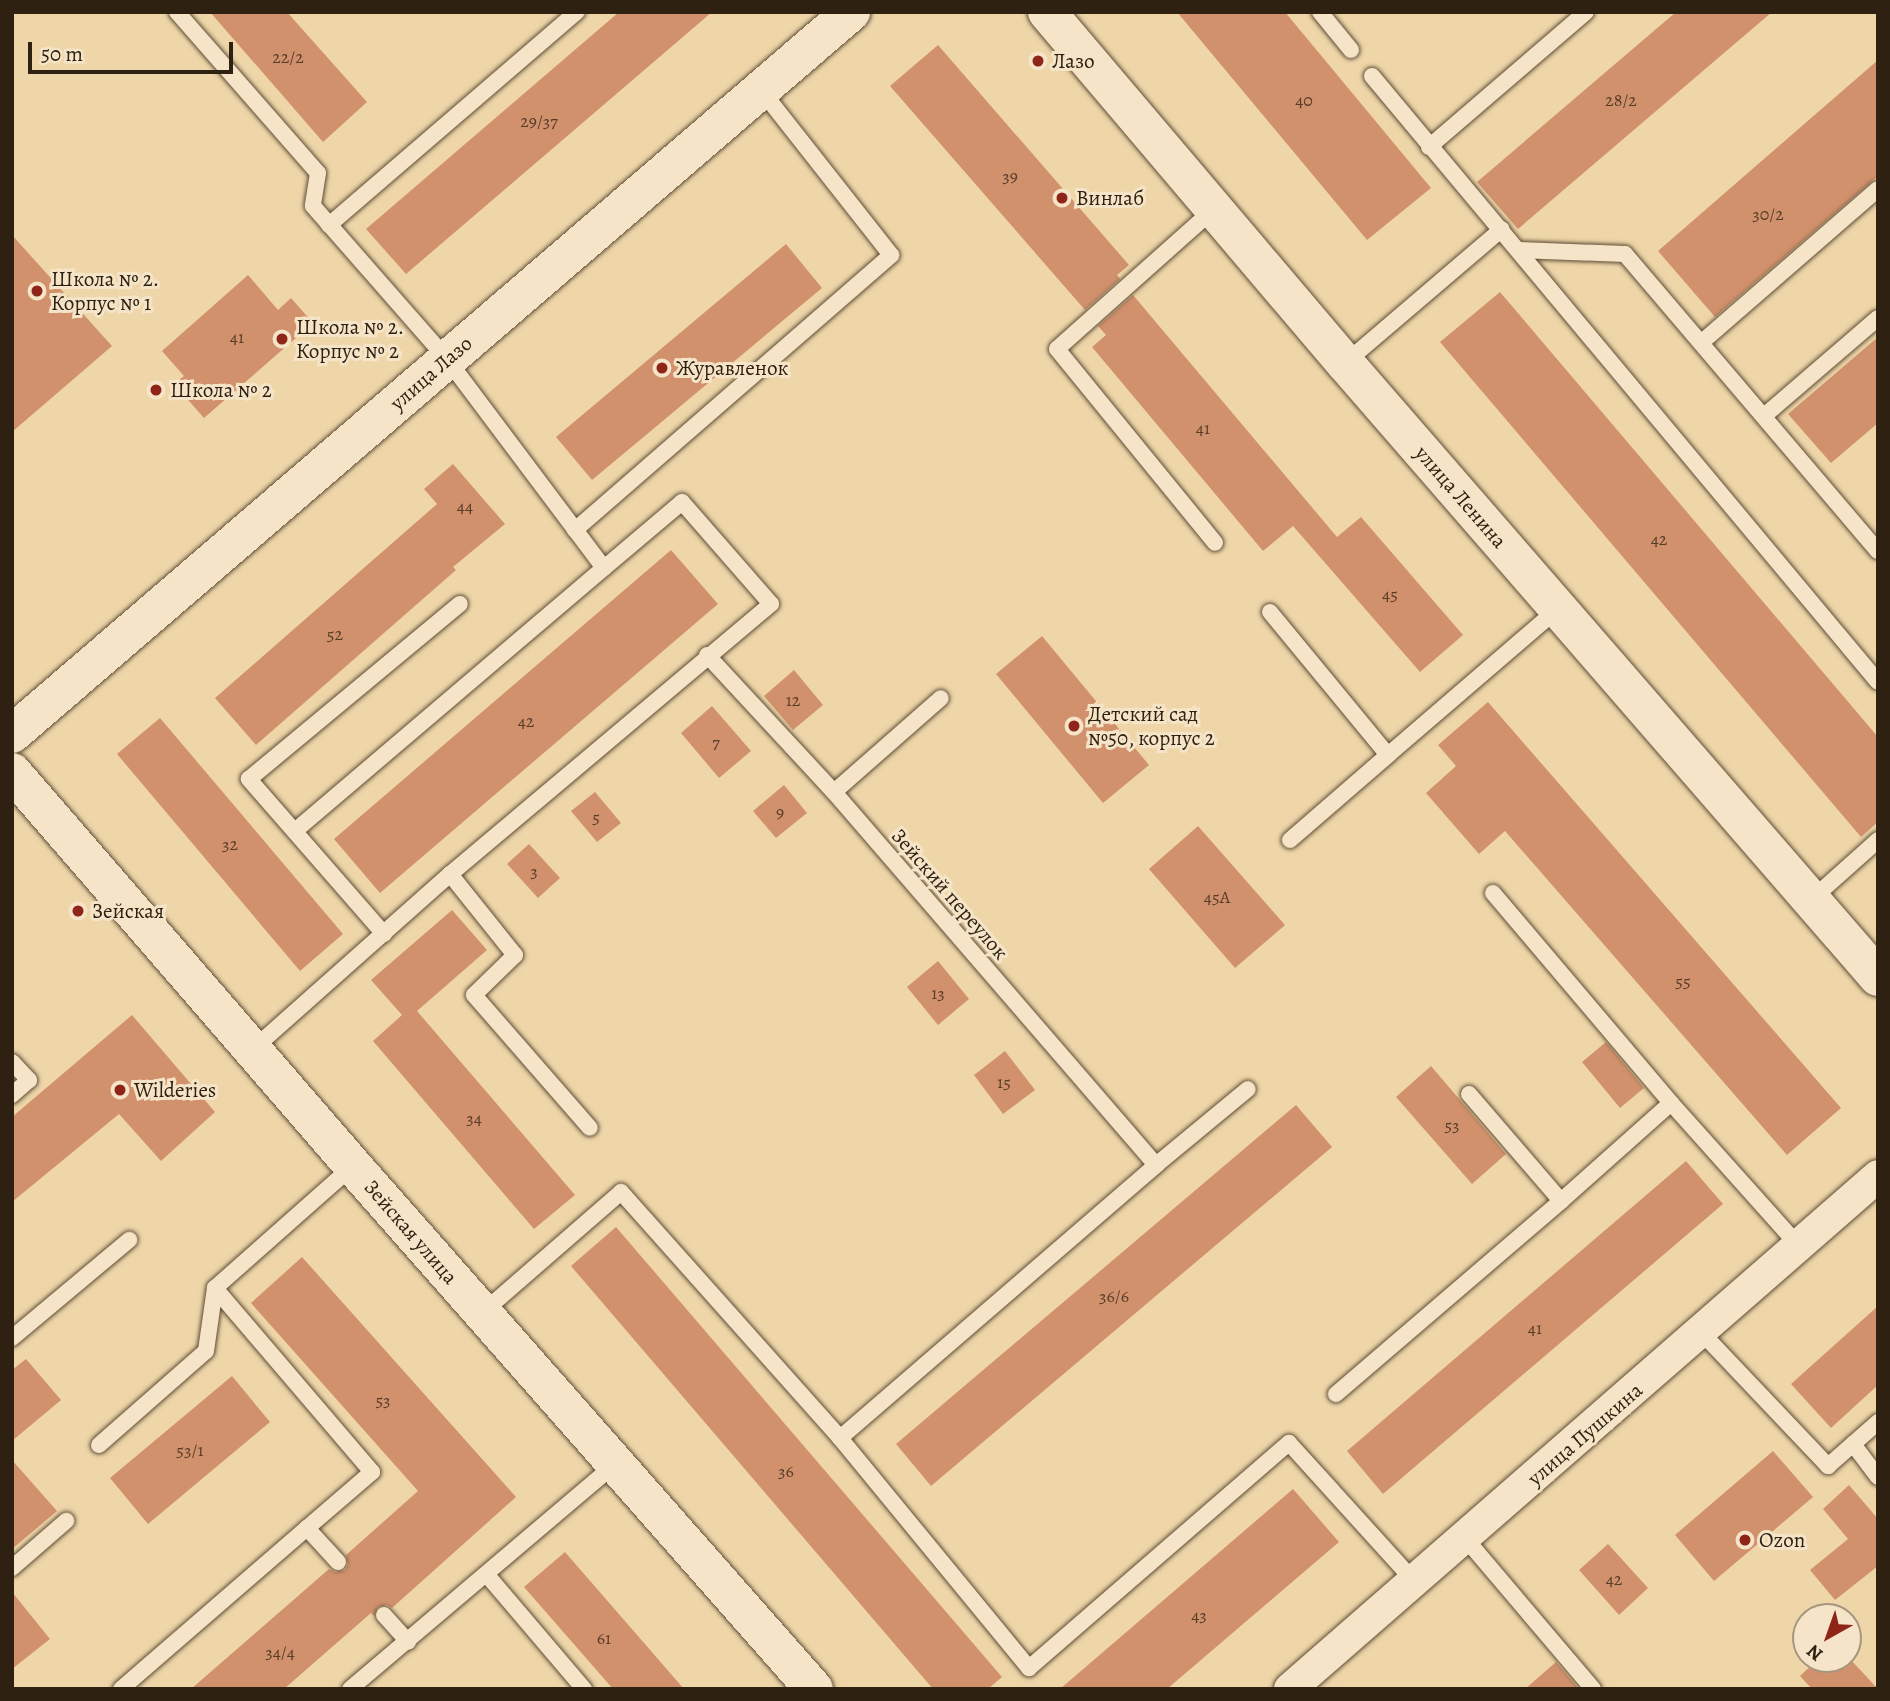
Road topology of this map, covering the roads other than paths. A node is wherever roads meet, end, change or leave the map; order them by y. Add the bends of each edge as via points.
1 (177, 12) edge
2 (577, 12) edge
3 (851, 12) edge
4 (1048, 12) edge
5 (1320, 12) edge
6 (1586, 12) edge
7 (1351, 50) dead end
8 (1372, 76) dead end
9 (761, 90) junction
10 (1429, 147) junction
11 (1878, 189) edge
12 (1214, 209) junction
13 (329, 225) junction
14 (1502, 229) junction
15 (1519, 250) junction
16 (1878, 318) edge
17 (1702, 342) junction
18 (447, 359) junction
19 (1345, 363) junction
20 (1764, 416) junction
21 (575, 530) junction
22 (1215, 543) dead end
23 (1878, 551) edge
24 (604, 568) junction
25 (460, 604) dead end
26 (1558, 609) junction
27 (1270, 612) dead end
28 (707, 655) junction
29 (1878, 682) edge
30 (941, 698) dead end
31 (12, 734) edge
32 (1388, 755) junction
33 (12, 772) edge
34 (834, 792) junction
35 (296, 830) junction
36 (1290, 840) dead end
37 (1878, 840) edge
38 (450, 874) junction
39 (1493, 893) dead end
40 (1811, 900) junction
41 (384, 934) junction
42 (1878, 977) edge
43 (252, 1050) junction
44 (12, 1062) edge
45 (1248, 1089) dead end
46 (1469, 1094) dead end
47 (12, 1095) edge
48 (1671, 1103) junction
49 (590, 1128) dead end
50 (1156, 1165) junction
51 (353, 1166) junction
52 (1878, 1176) edge
53 (1561, 1201) junction
54 (129, 1240) dead end
55 (1799, 1246) junction
56 (215, 1288) junction
57 (482, 1313) junction
58 (1701, 1332) junction
59 (12, 1338) edge
60 (1336, 1394) dead end
61 (1878, 1422) edge
62 (840, 1438) junction
63 (1853, 1444) junction
64 (99, 1446) dead end
65 (615, 1464) junction
66 (1878, 1477) edge
67 (66, 1521) dead end
68 (307, 1528) junction
69 (1465, 1538) junction
70 (338, 1562) dead end
71 (12, 1568) edge
72 (488, 1575) junction
73 (1415, 1582) junction
74 (384, 1615) dead end
75 (408, 1642) junction
76 (121, 1689) edge
77 (350, 1689) edge
78 (584, 1689) edge
79 (814, 1689) edge
80 (1290, 1689) edge
81 (1593, 1689) edge

1 - 13 lane via 318,173 313,206
2 - 13 lane
3 - 9 main road, улица Лазо
4 - 12 main road, улица Ленина
5 - 7 lane
6 - 10 lane
8 - 10 lane
9 - 18 main road, улица Лазо
9 - 21 lane via 891,255
10 - 14 lane
11 - 17 lane
12 - 19 main road, улица Ленина
12 - 22 lane via 1057,349
13 - 18 lane
14 - 15 lane
14 - 19 lane
15 - 17 lane via 1625,254
15 - 29 lane
16 - 20 lane
17 - 20 lane
18 - 21 lane
18 - 31 main road, улица Лазо
19 - 26 main road, улица Ленина
20 - 23 lane
21 - 24 lane
24 - 28 lane via 682,502 771,604
24 - 35 lane
25 - 35 lane via 250,779
26 - 32 lane
26 - 40 main road, улица Ленина
27 - 32 lane
28 - 34 lane, Зейский переулок
28 - 38 lane
30 - 34 lane
32 - 36 lane
33 - 43 main road, Зейская улица
34 - 50 lane, Зейский переулок
35 - 41 lane
37 - 40 lane
38 - 41 lane
38 - 49 lane via 515,955 474,995
39 - 48 lane
40 - 42 main road, улица Ленина
41 - 43 lane
43 - 51 main road, Зейская улица
44 - 47 lane via 29,1080
45 - 50 lane
46 - 53 lane
48 - 53 lane
48 - 55 lane
50 - 62 lane
51 - 56 lane
51 - 57 main road, Зейская улица
52 - 55 street, улица Пушкина
53 - 60 lane
54 - 59 lane
55 - 58 street, улица Пушкина
56 - 64 lane via 206,1352
56 - 68 lane via 372,1472
57 - 62 lane via 621,1192
57 - 65 main road, Зейская улица
58 - 63 lane via 1828,1466
58 - 69 street, улица Пушкина
61 - 63 lane
62 - 73 lane via 1029,1668 1289,1443
63 - 66 lane
65 - 72 lane
65 - 79 main road, Зейская улица
67 - 71 lane
68 - 70 lane
68 - 76 lane
69 - 73 street, улица Пушкина
69 - 81 lane
72 - 75 lane
72 - 78 lane
73 - 80 street, улица Пушкина
74 - 75 lane
75 - 77 lane

